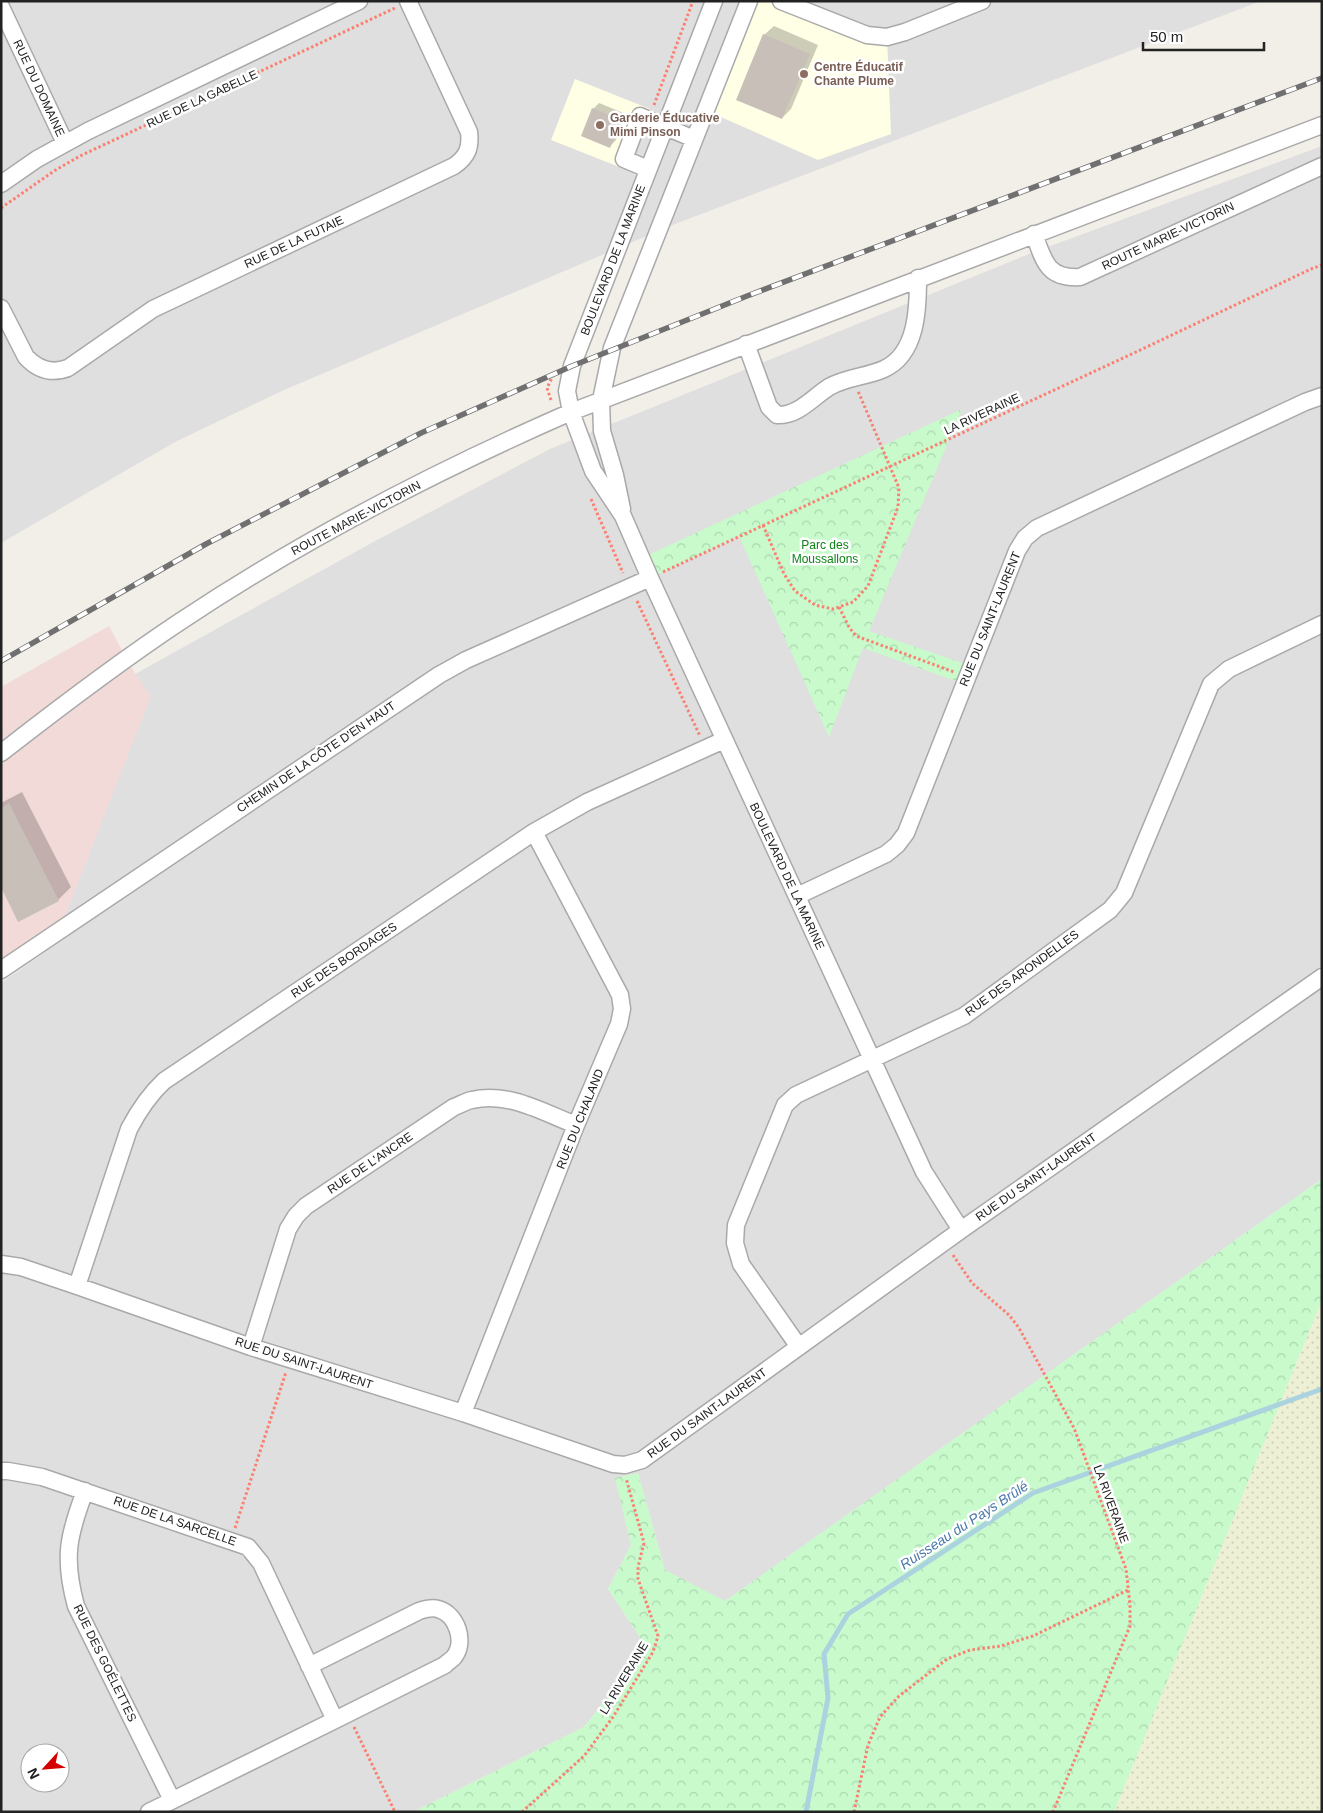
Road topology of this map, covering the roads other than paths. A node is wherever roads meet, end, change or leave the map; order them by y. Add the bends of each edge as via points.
1 (359, 1) edge
2 (408, 1) edge
3 (714, 1) edge
4 (749, 1) edge
5 (781, 1) edge
6 (982, 1) edge
7 (1, 6) edge
8 (1322, 125) edge
9 (665, 127) junction
10 (694, 139) junction
11 (65, 142) junction
12 (1322, 166) edge
13 (648, 169) junction
14 (1, 184) edge
15 (1034, 234) junction
16 (918, 278) junction
17 (1, 308) edge
18 (746, 344) junction
19 (1322, 396) edge
20 (601, 400) junction
21 (571, 412) junction
22 (623, 516) junction
23 (650, 578) junction
24 (1322, 624) edge
25 (724, 740) junction
26 (1, 753) edge
27 (534, 832) junction
28 (796, 896) junction
29 (1, 970) edge
30 (1322, 977) edge
31 (872, 1059) junction
32 (576, 1125) junction
33 (961, 1230) junction
34 (1, 1264) edge
35 (77, 1286) junction
36 (251, 1347) junction
37 (798, 1347) junction
38 (463, 1413) junction
39 (1, 1471) edge
40 (85, 1491) junction
41 (309, 1666) junction
42 (341, 1716) junction
43 (172, 1800) junction
44 (149, 1812) edge

1 - 11 street, RUE DE LA GABELLE
2 - 17 street, RUE DE LA FUTAIE via 469,132 469,149 460,162 152,309 60,371 32,364
3 - 9 street, BOULEVARD DE LA MARINE
4 - 10 street, BOULEVARD DE LA MARINE
5 - 6 street via 867,35 887,37
7 - 11 street, RUE DU DOMAINE
8 - 15 street, ROUTE MARIE-VICTORIN
9 - 10 street
9 - 13 street, BOULEVARD DE LA MARINE
9 - 13 street via 640,116 624,159
10 - 20 street, BOULEVARD DE LA MARINE via 612,348
11 - 14 street, RUE DE LA GABELLE
12 - 15 street, ROUTE MARIE-VICTORIN via 1080,277 1057,275 1046,265
13 - 21 street, BOULEVARD DE LA MARINE via 572,366 567,392
15 - 16 street, ROUTE MARIE-VICTORIN
16 - 18 street, ROUTE MARIE-VICTORIN
16 - 18 street via 918,309 900,359 884,369 831,387 787,416 777,416 769,408
18 - 20 street, ROUTE MARIE-VICTORIN
19 - 28 street, RUE DU SAINT-LAURENT via 1055,520 1025,538 1017,551 906,833 886,854
20 - 21 street, ROUTE MARIE-VICTORIN
20 - 22 street, BOULEVARD DE LA MARINE via 602,431
21 - 22 street, BOULEVARD DE LA MARINE via 593,471
21 - 26 street, ROUTE MARIE-VICTORIN via 414,486 265,568 117,664
22 - 23 street, BOULEVARD DE LA MARINE
23 - 25 street, BOULEVARD DE LA MARINE
23 - 29 street, CHEMIN DE LA CÔTE D'EN HAUT via 439,675
24 - 31 street, RUE DES ARONDELLES via 1229,669 1211,684 1124,892 1110,910 964,1016
25 - 27 street, RUE DES BORDAGES via 587,802
25 - 28 street, BOULEVARD DE LA MARINE
27 - 32 street, RUE DU CHALAND via 620,995 619,1024
27 - 35 street, RUE DES BORDAGES via 152,1092 129,1129
28 - 31 street, BOULEVARD DE LA MARINE
30 - 33 street, RUE DU SAINT-LAURENT
31 - 33 street, BOULEVARD DE LA MARINE via 924,1172
31 - 37 street, RUE DES ARONDELLES via 796,1095 784,1105 736,1225 735,1243 741,1264
32 - 36 street, RUE DE L'ANCRE via 512,1100 472,1100 454,1107 306,1206 288,1229
32 - 38 street, RUE DU CHALAND
33 - 37 street, RUE DU SAINT-LAURENT
34 - 35 street, RUE DU SAINT-LAURENT via 21,1267
35 - 36 street, RUE DU SAINT-LAURENT
36 - 38 street, RUE DU SAINT-LAURENT
37 - 38 street, RUE DU SAINT-LAURENT via 642,1460 625,1465 613,1464
39 - 40 street, RUE DE LA SARCELLE via 42,1477
40 - 41 street, RUE DE LA SARCELLE via 248,1547 260,1563
40 - 43 street, RUE DES GOÉLETTES via 73,1524 68,1554 69,1580 76,1606
41 - 42 street, RUE DE LA SARCELLE
41 - 42 street via 428,1608 438,1609 454,1621 459,1639 454,1658
42 - 43 street
43 - 44 street

